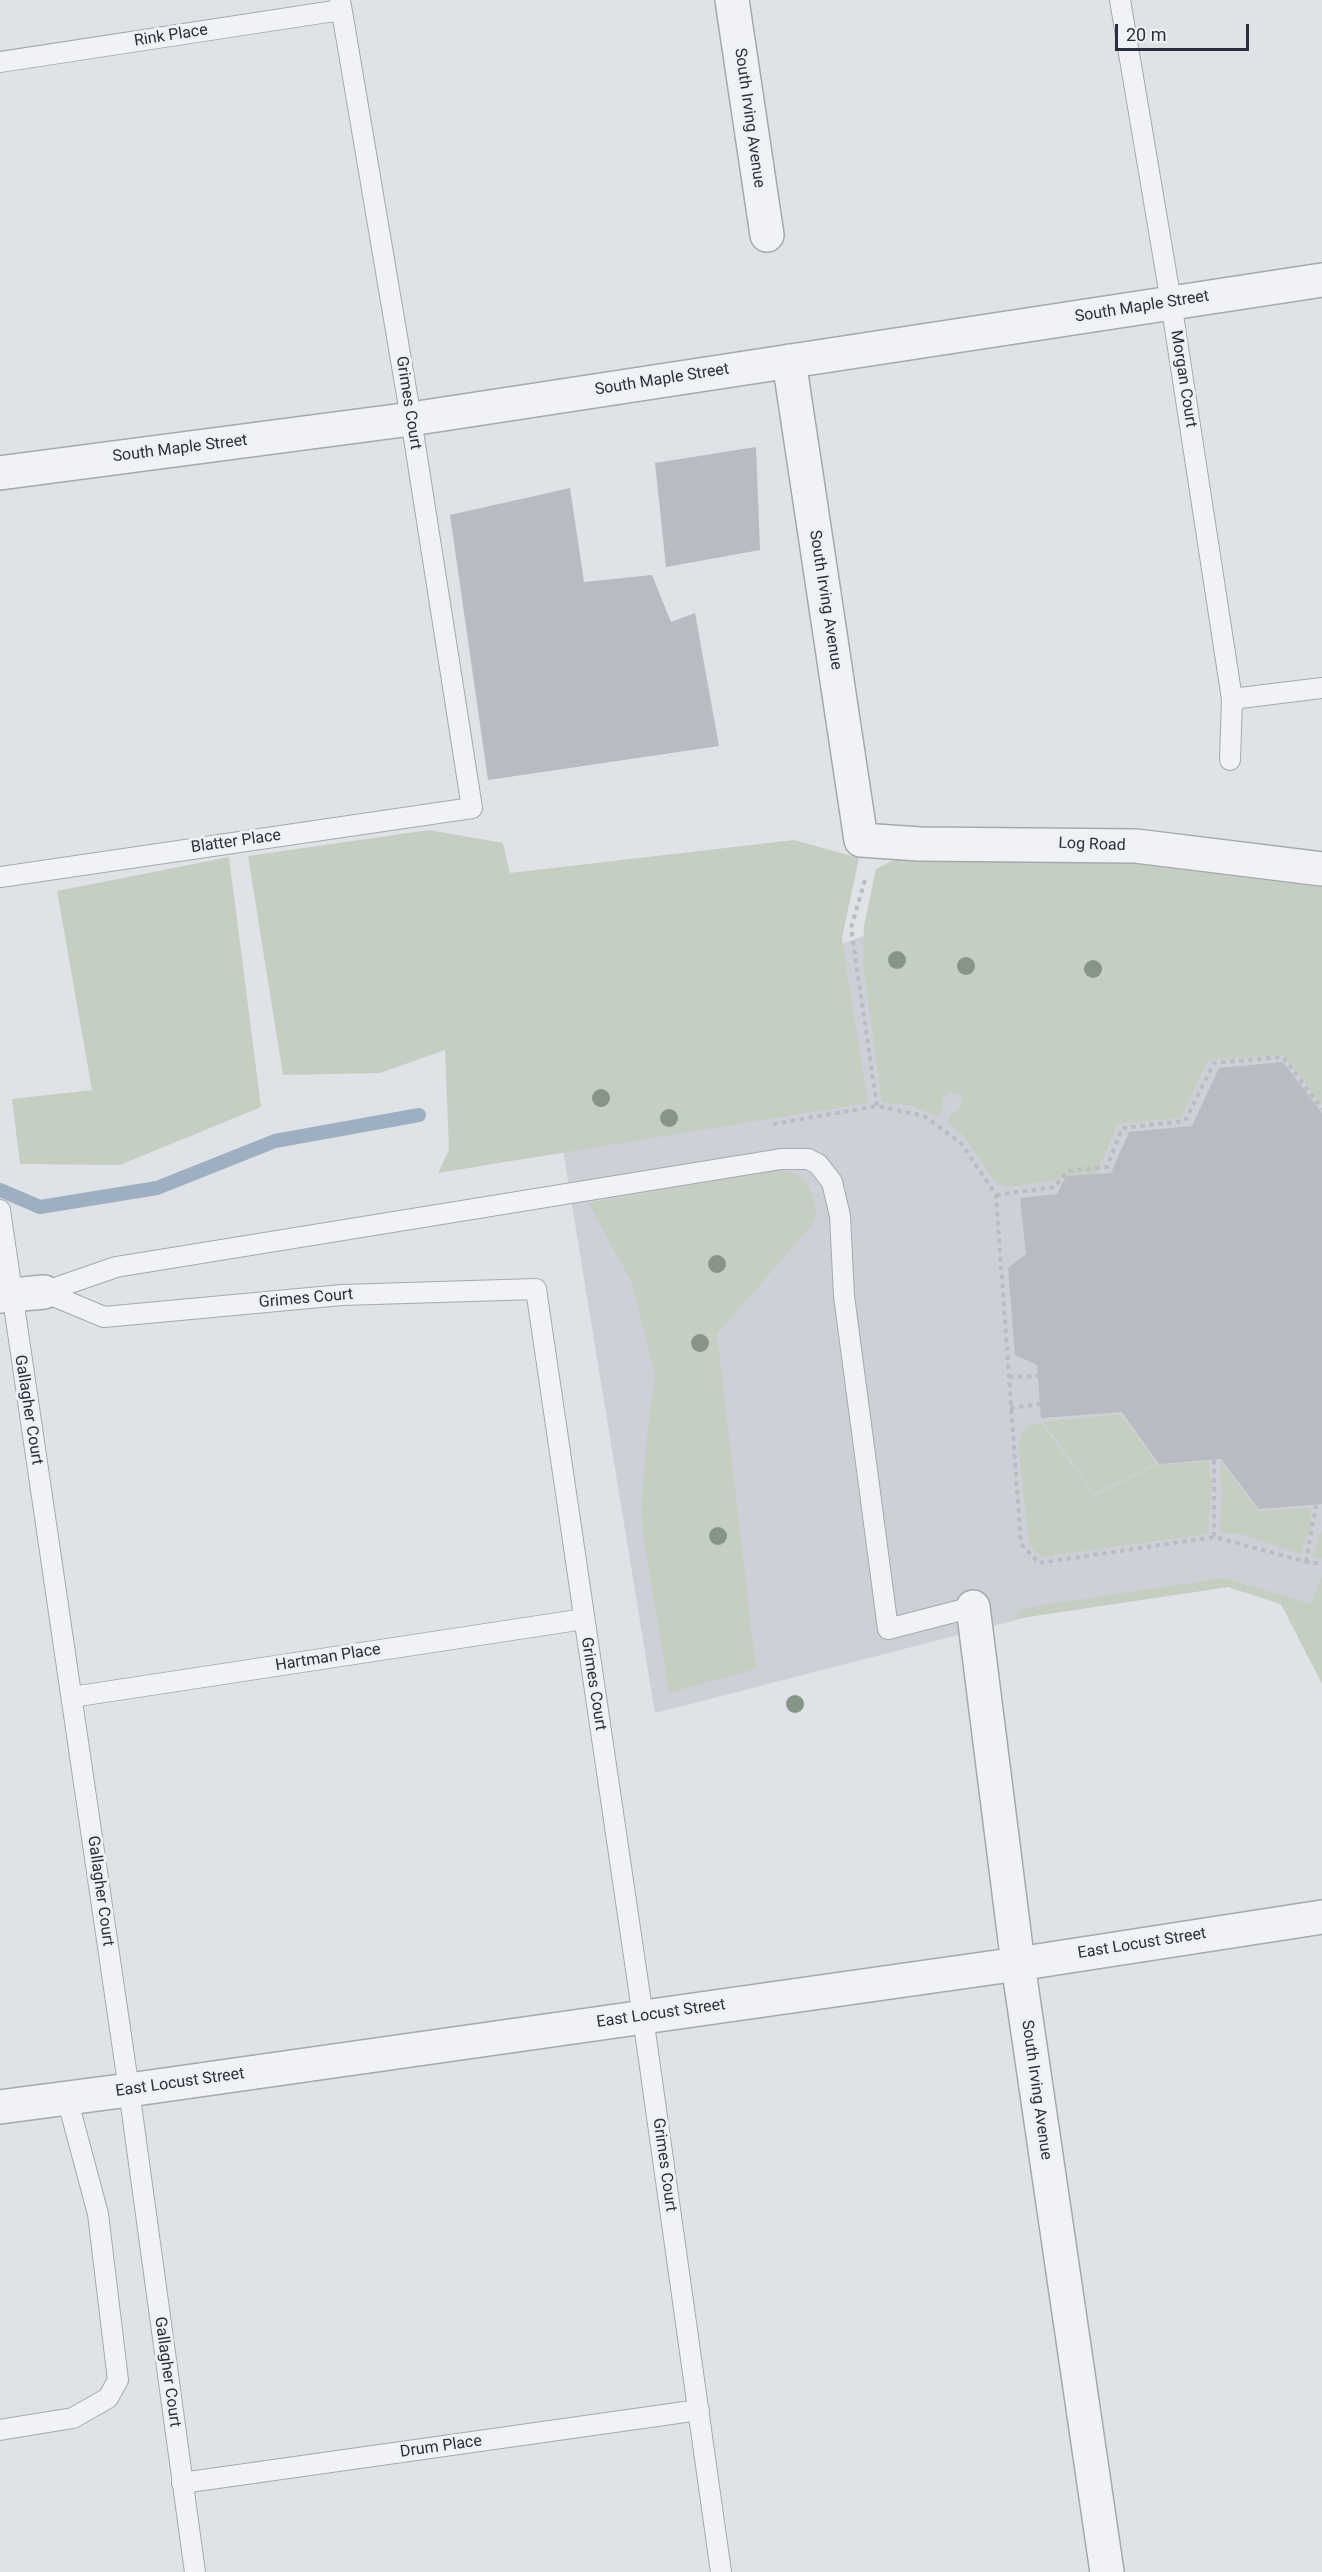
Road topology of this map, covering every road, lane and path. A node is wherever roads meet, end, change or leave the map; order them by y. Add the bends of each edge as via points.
1 (732, 0) edge
2 (1120, 0) edge
3 (341, 5) edge
4 (0, 62) edge
5 (767, 235) dead end
6 (1322, 280) edge
7 (1171, 302) junction
8 (789, 361) junction
9 (411, 419) junction
10 (0, 473) edge
11 (1322, 688) edge
12 (1232, 699) junction
13 (1230, 760) dead end
14 (472, 808) joint
15 (870, 841) junction
16 (1322, 869) edge
17 (0, 877) edge
18 (877, 1106) junction
19 (1322, 1109) edge
20 (772, 1124) dead end
21 (996, 1195) junction
22 (0, 1210) edge
23 (44, 1292) junction
24 (6, 1296) edge
25 (1011, 1305) dead end
26 (1004, 1308) junction
27 (1038, 1376) dead end
28 (1008, 1377) junction
29 (1040, 1404) dead end
30 (1010, 1408) junction
31 (1214, 1460) dead end
32 (1316, 1505) dead end
33 (1214, 1537) junction
34 (1306, 1562) junction
35 (1322, 1563) edge
36 (973, 1607) joint
37 (584, 1619) junction
38 (72, 1697) junction
39 (1322, 1917) edge
40 (1018, 1964) junction
41 (643, 2017) junction
42 (129, 2090) junction
43 (67, 2098) junction
44 (0, 2107) edge
45 (699, 2410) junction
46 (0, 2430) edge
47 (182, 2483) junction
48 (195, 2572) edge
49 (721, 2572) edge
50 (1107, 2572) edge

1 - 5 street, South Irving Avenue
2 - 7 lane, Morgan Court
3 - 4 lane, Rink Place
3 - 9 lane, Grimes Court
6 - 7 street, South Maple Street
7 - 8 street, South Maple Street
7 - 12 lane, Morgan Court
8 - 9 street, South Maple Street
8 - 15 street, South Irving Avenue
9 - 10 street, South Maple Street
9 - 14 lane, Grimes Court
11 - 12 lane
12 - 13 lane, Morgan Court
14 - 17 lane, Blatter Place
15 - 16 street, Log Road via 1136,846
15 - 18 path via 870,860 851,928
18 - 20 path
18 - 21 path via 924,1116 962,1143
19 - 21 path via 1283,1057 1214,1063 1185,1121 1122,1128 1107,1167 1067,1171 1055,1187
21 - 26 path
22 - 24 lane, Gallagher Court via 6,1252
23 - 24 street
23 - 36 lane via 116,1267 782,1159 808,1159 818,1164 832,1182 840,1216 844,1296 888,1629
23 - 37 lane, Grimes Court via 104,1317 342,1295 536,1289
24 - 38 lane, Gallagher Court
25 - 26 path
26 - 28 path
27 - 28 path
28 - 30 path
29 - 30 path
30 - 33 path via 1021,1544 1039,1563
31 - 33 path
32 - 34 path
33 - 34 path
34 - 35 path
36 - 40 street, South Irving Avenue
37 - 38 lane, Hartman Place
37 - 41 lane, Grimes Court
38 - 42 lane, Gallagher Court
39 - 40 street, East Locust Street
40 - 41 street, East Locust Street
40 - 50 street, South Irving Avenue
41 - 42 street, East Locust Street
41 - 45 lane, Grimes Court
42 - 43 street, East Locust Street
42 - 47 lane, Gallagher Court
43 - 44 street, East Locust Street
43 - 46 lane via 98,2214 118,2380 108,2398 74,2418
45 - 47 lane, Drum Place
45 - 49 lane, Grimes Court
47 - 48 lane, Gallagher Court

